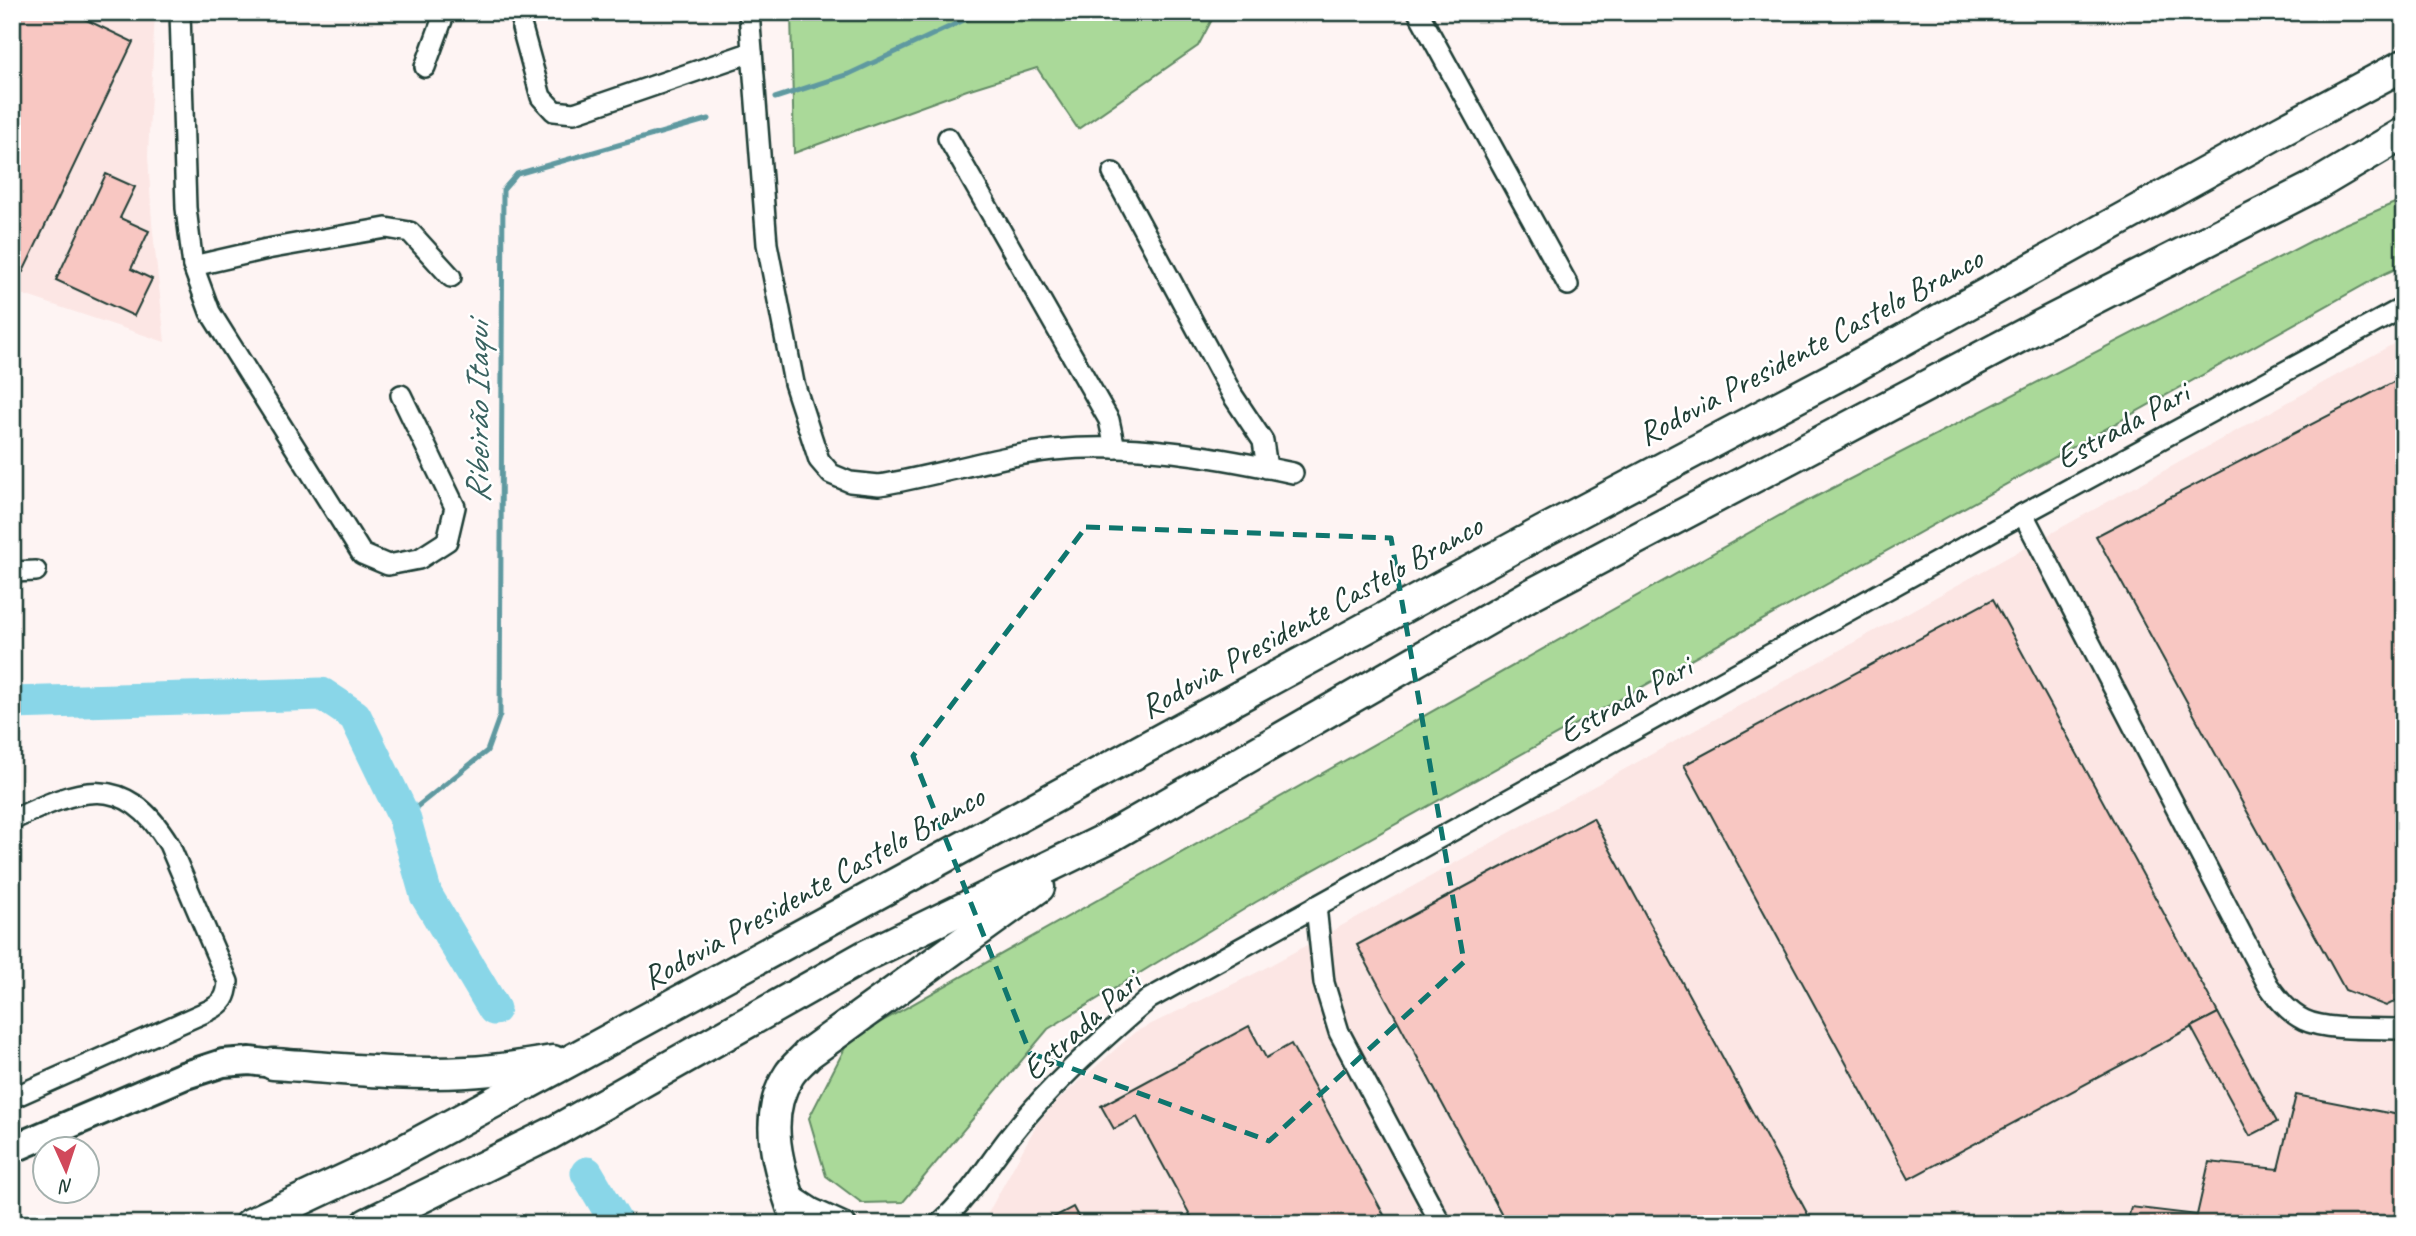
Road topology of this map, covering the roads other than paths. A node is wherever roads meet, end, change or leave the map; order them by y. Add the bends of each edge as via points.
1 (180, 12) edge
2 (445, 12) edge
3 (748, 12) edge
4 (1418, 12) edge
5 (522, 28) dead end
6 (752, 52) junction
7 (2404, 65) edge
8 (425, 67) dead end
9 (2404, 133) edge
10 (948, 138) dead end
11 (2404, 151) edge
12 (1113, 173) dead end
13 (2313, 187) junction
14 (193, 266) junction
15 (451, 277) dead end
16 (1568, 285) dead end
17 (2404, 307) edge
18 (401, 395) dead end
19 (1115, 447) junction
20 (1267, 468) junction
21 (1293, 473) dead end
22 (2023, 514) junction
23 (36, 571) dead end
24 (12, 572) edge
25 (12, 820) edge
26 (1106, 839) junction
27 (1315, 906) junction
28 (2404, 1030) edge
29 (577, 1057) junction
30 (274, 1064) joint
31 (12, 1098) edge
32 (12, 1149) edge
33 (787, 1192) junction
34 (250, 1224) edge
35 (368, 1224) edge
36 (798, 1224) edge
37 (846, 1224) edge
38 (939, 1224) edge
39 (1441, 1224) edge

1 - 14 lane via 186,208
2 - 8 lane
3 - 6 lane
4 - 16 lane
5 - 6 lane via 541,97 554,111 575,113
6 - 19 lane via 767,244 794,383 819,460 831,474 850,482 879,485 1051,450
7 - 29 highway, Rodovia Presidente Castelo Branco
9 - 13 highway
10 - 19 lane via 1109,420
11 - 13 highway
12 - 20 lane via 1233,396 1263,441
13 - 26 highway via 1532,594
14 - 15 lane via 386,229 410,232
14 - 18 lane via 210,312 362,554 388,565 419,559 447,541 455,507
17 - 22 lane, Estrada Pari
19 - 20 lane
20 - 21 lane
22 - 27 lane, Estrada Pari
22 - 28 lane via 2278,999 2305,1021
23 - 24 lane
25 - 31 lane via 54,800 86,792 110,794 144,810 169,844 228,982 222,1003 210,1010
26 - 33 highway via 808,1054 789,1075 776,1102 774,1130
26 - 35 highway via 865,956 550,1133
27 - 38 lane, Estrada Pari via 1149,999 1072,1066
27 - 39 lane via 1324,983 1339,1032
29 - 30 highway via 466,1072
29 - 34 highway, Rodovia Presidente Castelo Branco via 388,1159
30 - 32 main road via 223,1063
33 - 36 highway
33 - 37 lane

